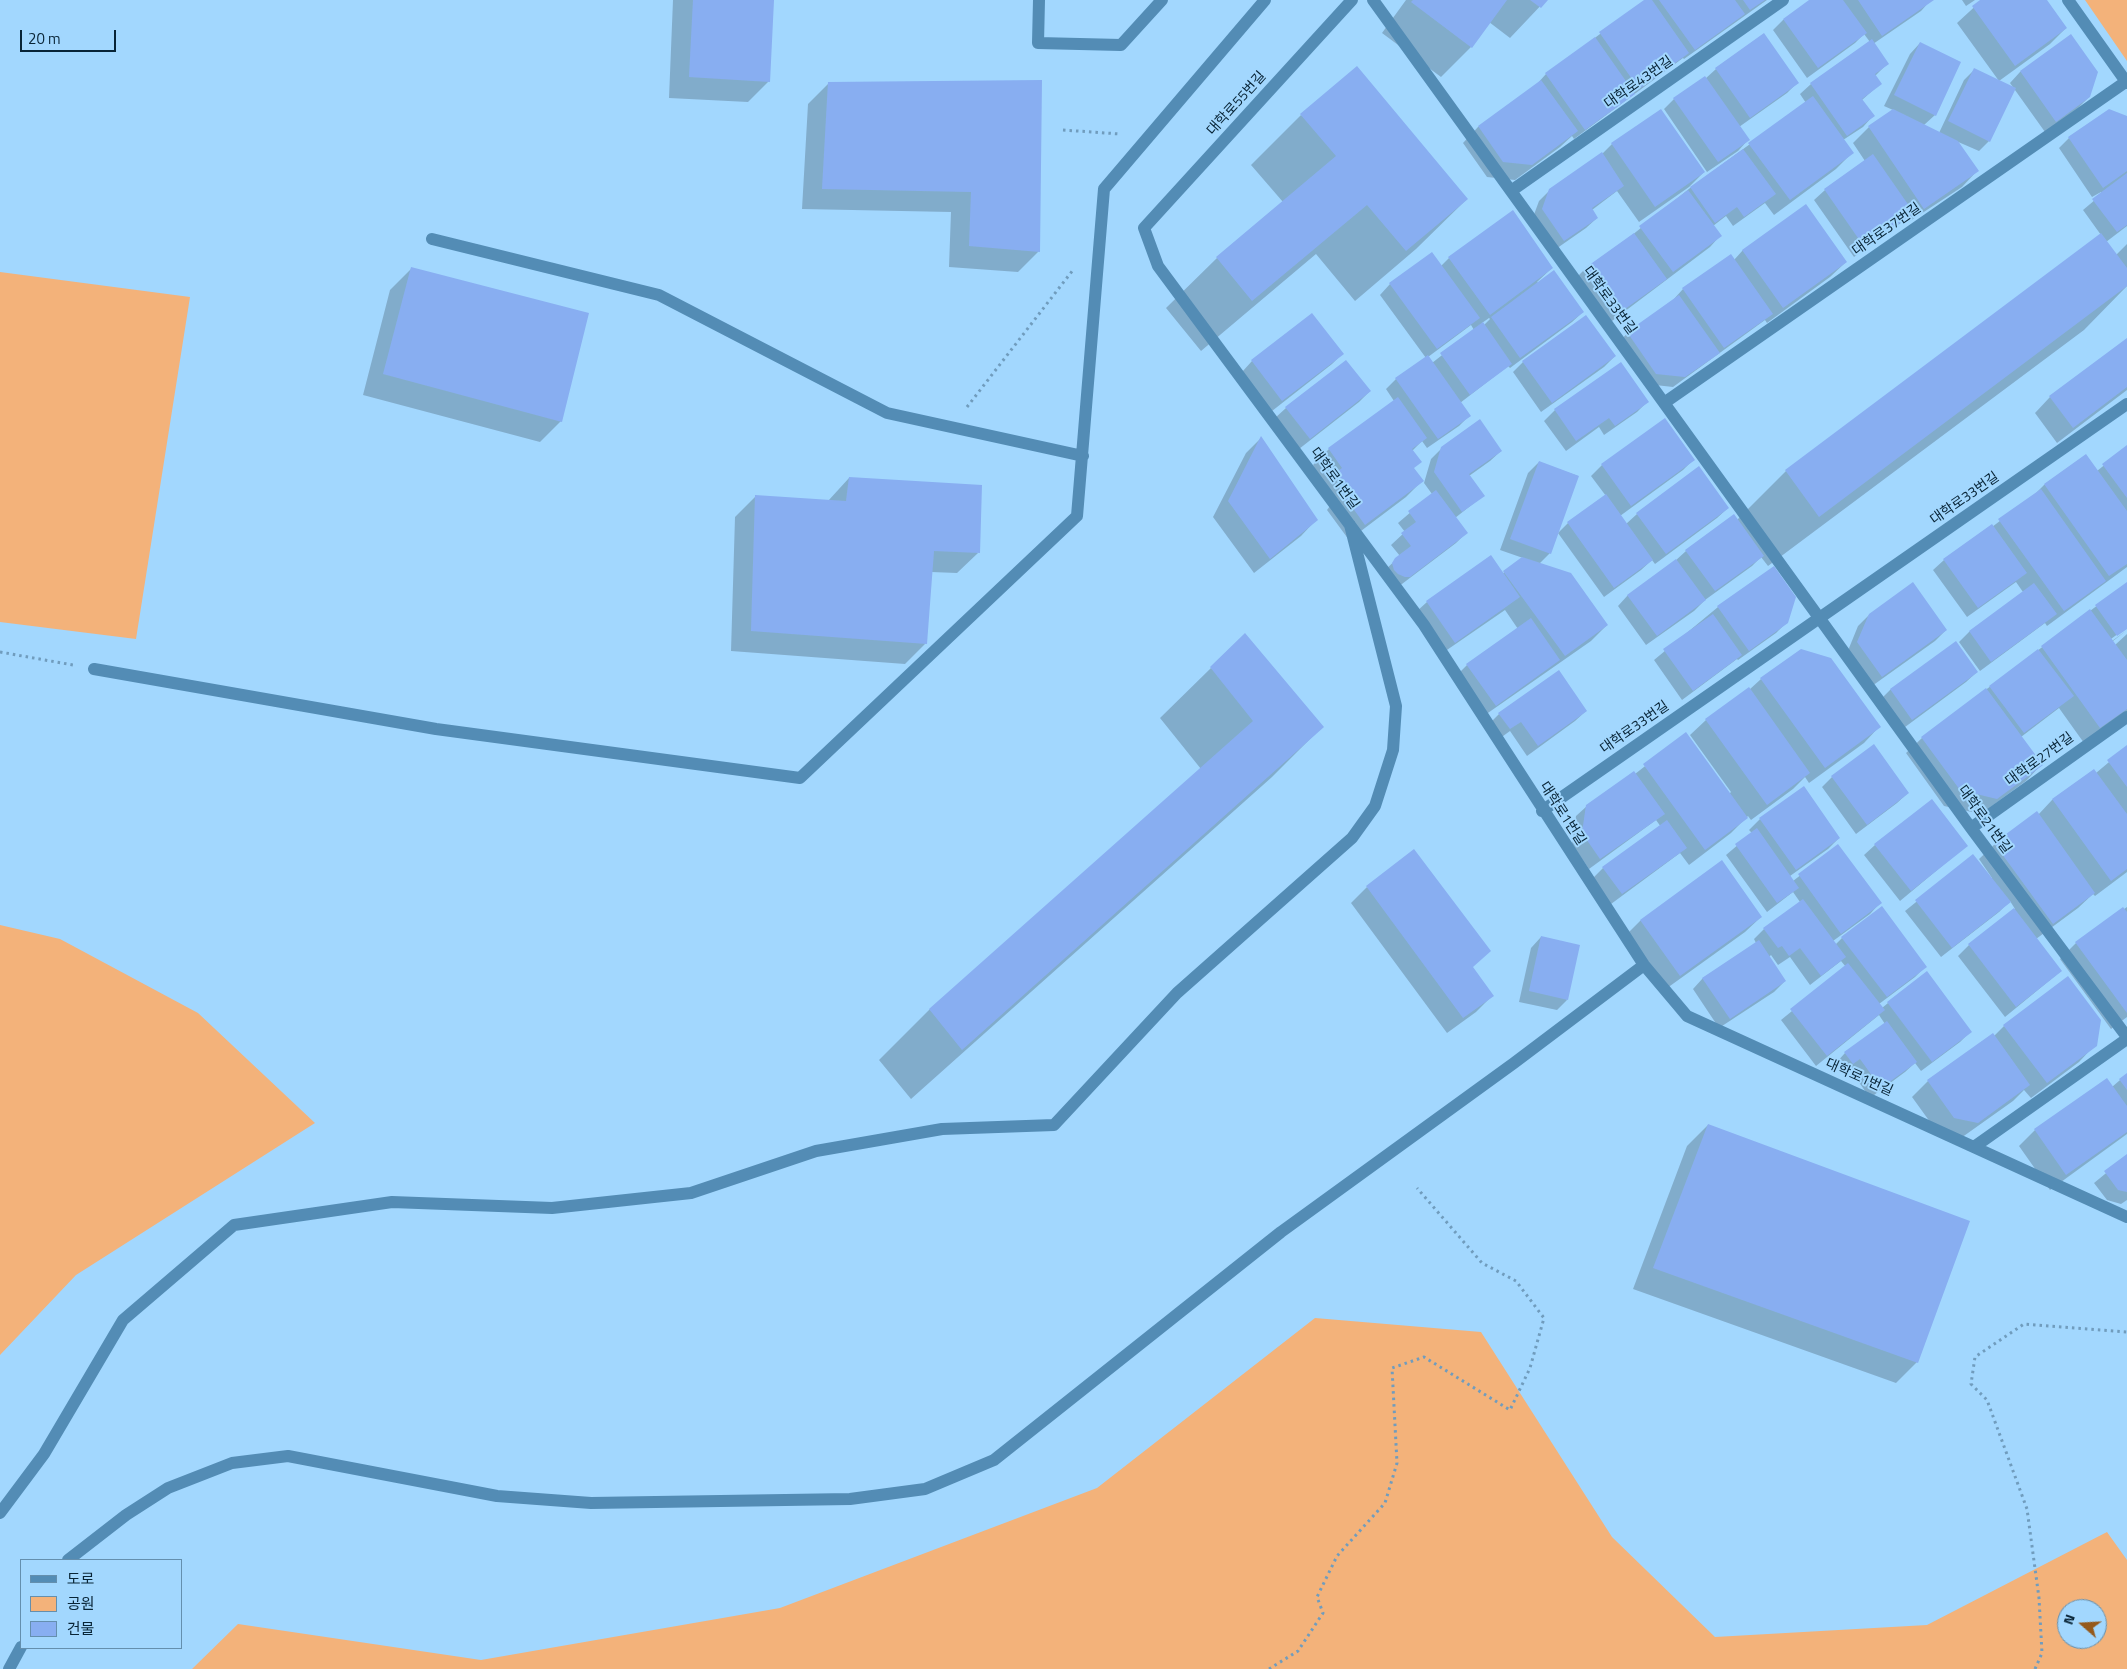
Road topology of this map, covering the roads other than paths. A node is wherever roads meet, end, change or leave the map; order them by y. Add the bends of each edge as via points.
1 (1039, 0) edge
2 (1162, 0) edge
3 (1265, 0) edge
4 (1352, 0) edge
5 (1374, 0) edge
6 (1784, 0) edge
7 (2068, 0) edge
8 (2127, 82) edge
9 (1511, 191) junction
10 (1144, 228) joint
11 (432, 238) dead end
12 (1664, 403) junction
13 (2127, 404) edge
14 (1083, 456) junction
15 (1350, 525) junction
16 (1820, 619) junction
17 (94, 669) road end
18 (2127, 717) edge
19 (1542, 811) junction
20 (1971, 828) junction
21 (1644, 965) junction
22 (2127, 1038) edge
23 (1974, 1147) junction
24 (2127, 1216) edge
25 (0, 1513) edge
26 (69, 1559) edge
27 (20, 1649) edge
28 (9, 1669) edge

1 - 2 street via 1038,43 1121,44
3 - 14 street via 1104,189
4 - 10 street, 대학로55번길
5 - 9 street, 대학로33번길
6 - 9 street, 대학로43번길
7 - 8 street, 대학로37번길
8 - 12 street, 대학로37번길
9 - 12 street, 대학로33번길
10 - 15 street, 대학로1번길 via 1158,266
11 - 14 street via 659,295 887,413
12 - 16 street, 대학로33번길
13 - 16 street, 대학로33번길
14 - 17 street via 1077,516 800,778 436,729
15 - 19 street, 대학로1번길 via 1424,625
15 - 25 street via 1396,706 1393,750 1375,806 1352,838 1177,993 1054,1125 942,1129 816,1151 691,1193 552,1208 392,1202 234,1225 123,1320 44,1454
16 - 19 street, 대학로33번길
16 - 20 street, 대학로21번길
18 - 20 street, 대학로27번길
19 - 21 street, 대학로1번길
20 - 22 street, 대학로21번길
21 - 23 street, 대학로1번길 via 1687,1016
21 - 26 street via 1281,1232 994,1460 925,1489 850,1499 591,1503 497,1496 288,1456 232,1462 168,1488 126,1515
22 - 23 street, 대학로21번길
23 - 24 street, 대학로1번길
27 - 28 street

